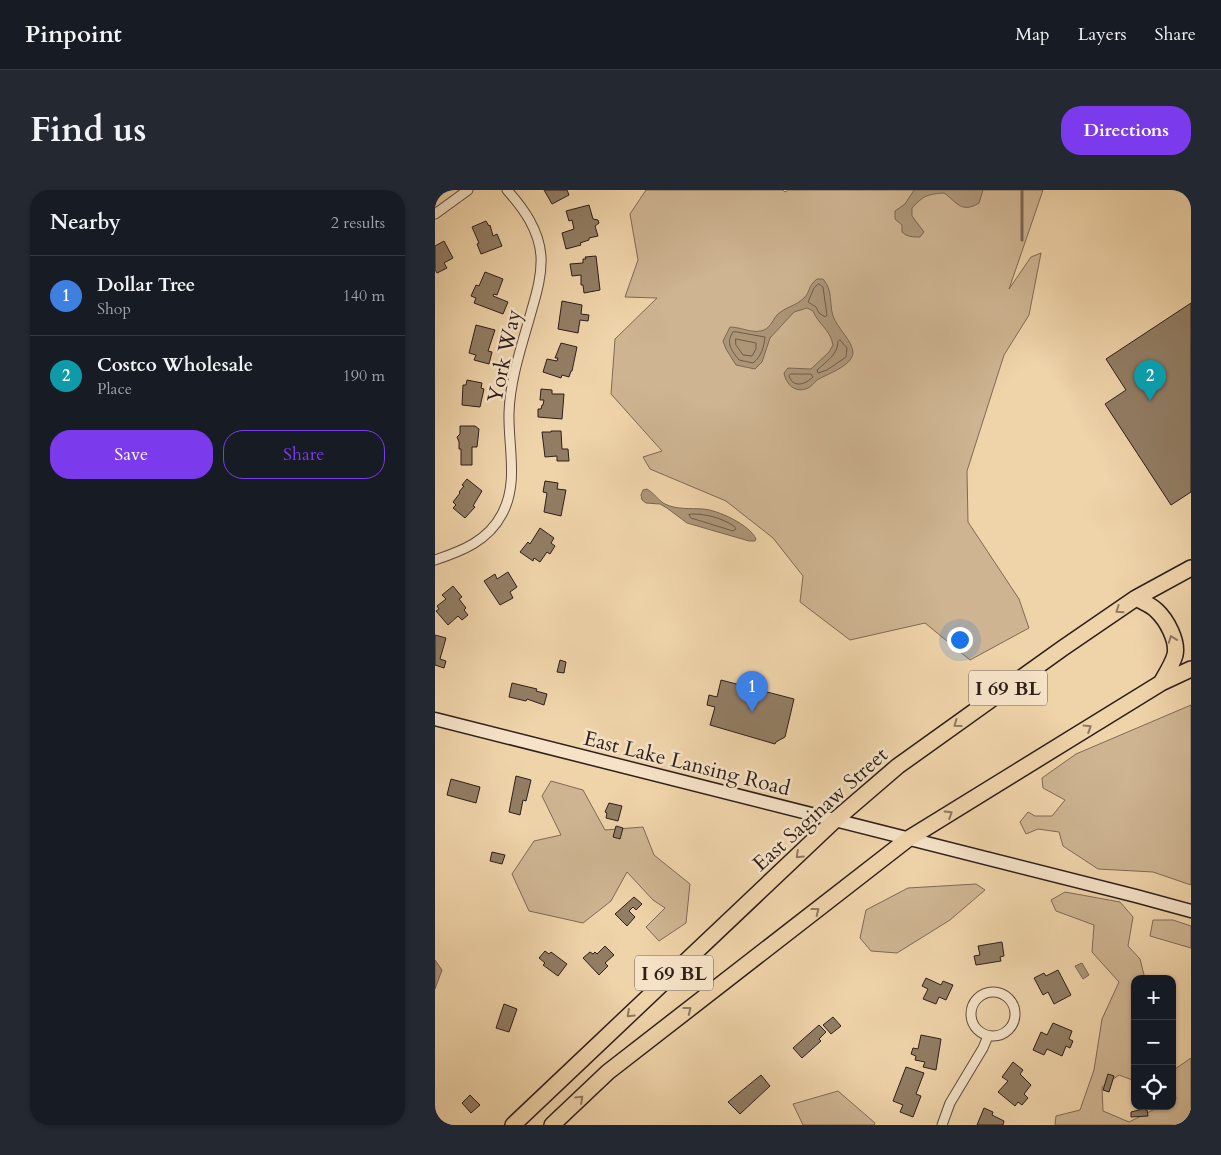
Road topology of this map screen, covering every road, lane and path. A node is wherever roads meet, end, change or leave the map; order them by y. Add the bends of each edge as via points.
1 (468, 190) edge
2 (507, 190) edge
3 (435, 214) edge
4 (435, 560) edge
5 (1191, 568) edge
6 (1136, 598) junction
7 (1191, 669) edge
8 (1161, 683) junction
9 (435, 720) edge
10 (834, 821) junction
11 (908, 839) junction
12 (1191, 911) edge
13 (987, 1036) junction
14 (597, 1046) junction
15 (608, 1072) junction
16 (513, 1125) edge
17 (552, 1125) edge
18 (942, 1125) edge

1 - 3 street
2 - 4 street, York Way via 536,233 541,256 536,294 511,394 512,476 509,497 503,513 485,536 472,546
5 - 6 main road, East Saginaw Street / I 69 BL
8 -> 6 main road via 1172,664 1175,643 1163,618
6 -> 10 main road, East Saginaw Street / I 69 BL via 898,766
7 - 8 main road, I 69 BL
11 -> 8 main road, I 69 BL
9 - 10 street, East Lake Lansing Road
10 - 11 street, East Lake Lansing Road
10 -> 14 main road, East Saginaw Street / I 69 BL
11 - 12 street, East Lake Lansing Road
15 -> 11 main road, I 69 BL
13 - 13 street via 972,1021 972,1007 987,993 1002,994 1013,1004 1013,1025 1002,1035
13 - 18 street via 950,1103
14 - 15 main road via 597,1059
14 - 16 main road, East Saginaw Street / I 69 BL
17 -> 15 main road, I 69 BL

